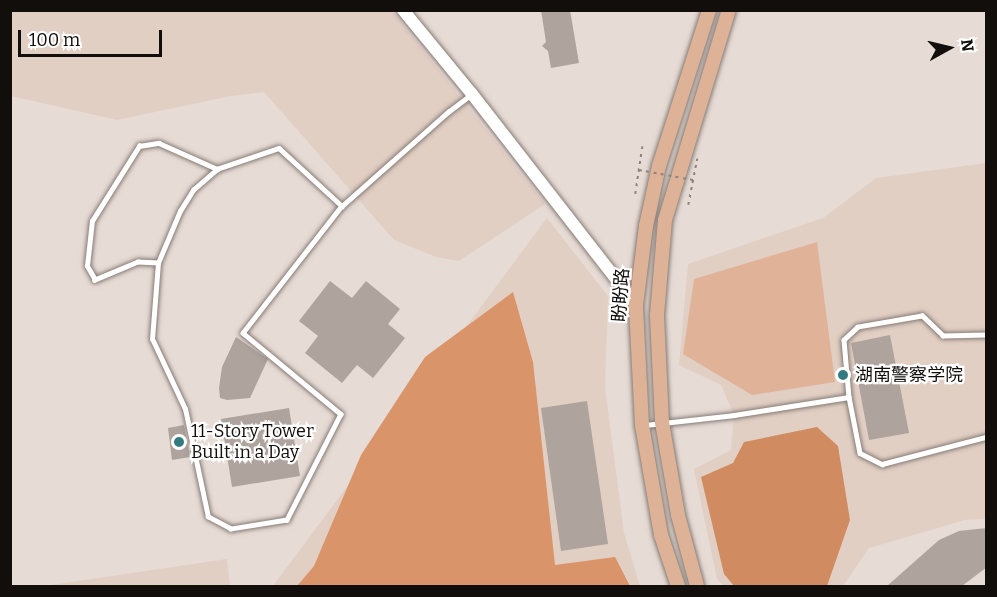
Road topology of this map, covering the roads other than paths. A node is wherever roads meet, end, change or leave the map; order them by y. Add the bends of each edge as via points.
1 (403, 10) edge
2 (709, 10) edge
3 (729, 10) edge
4 (472, 94) junction
5 (217, 169) junction
6 (342, 206) junction
7 (158, 262) junction
8 (636, 305) junction
9 (987, 335) edge
10 (849, 397) junction
11 (662, 423) junction
12 (642, 425) junction
13 (987, 437) edge
14 (678, 586) edge
15 (697, 586) edge

1 - 4 main road
2 - 8 main road, 盼盼路 via 660,166 646,226
3 - 11 main road, 盼盼路 via 665,220 657,315
4 - 6 lane
4 - 8 main road
5 - 6 lane via 279,148
5 - 7 lane via 189,197
5 - 7 lane via 159,143 139,146 92,221 87,266 95,280 138,262
6 - 7 lane via 243,333 341,414 287,520 231,530 208,517 185,410 152,339
8 - 12 main road, 盼盼路
9 - 10 lane via 943,336 922,316 858,327 844,340
10 - 11 lane
10 - 13 lane via 860,453 882,464
11 - 12 lane
11 - 15 main road, 盼盼路 via 678,515
12 - 14 main road, 盼盼路 via 661,535

